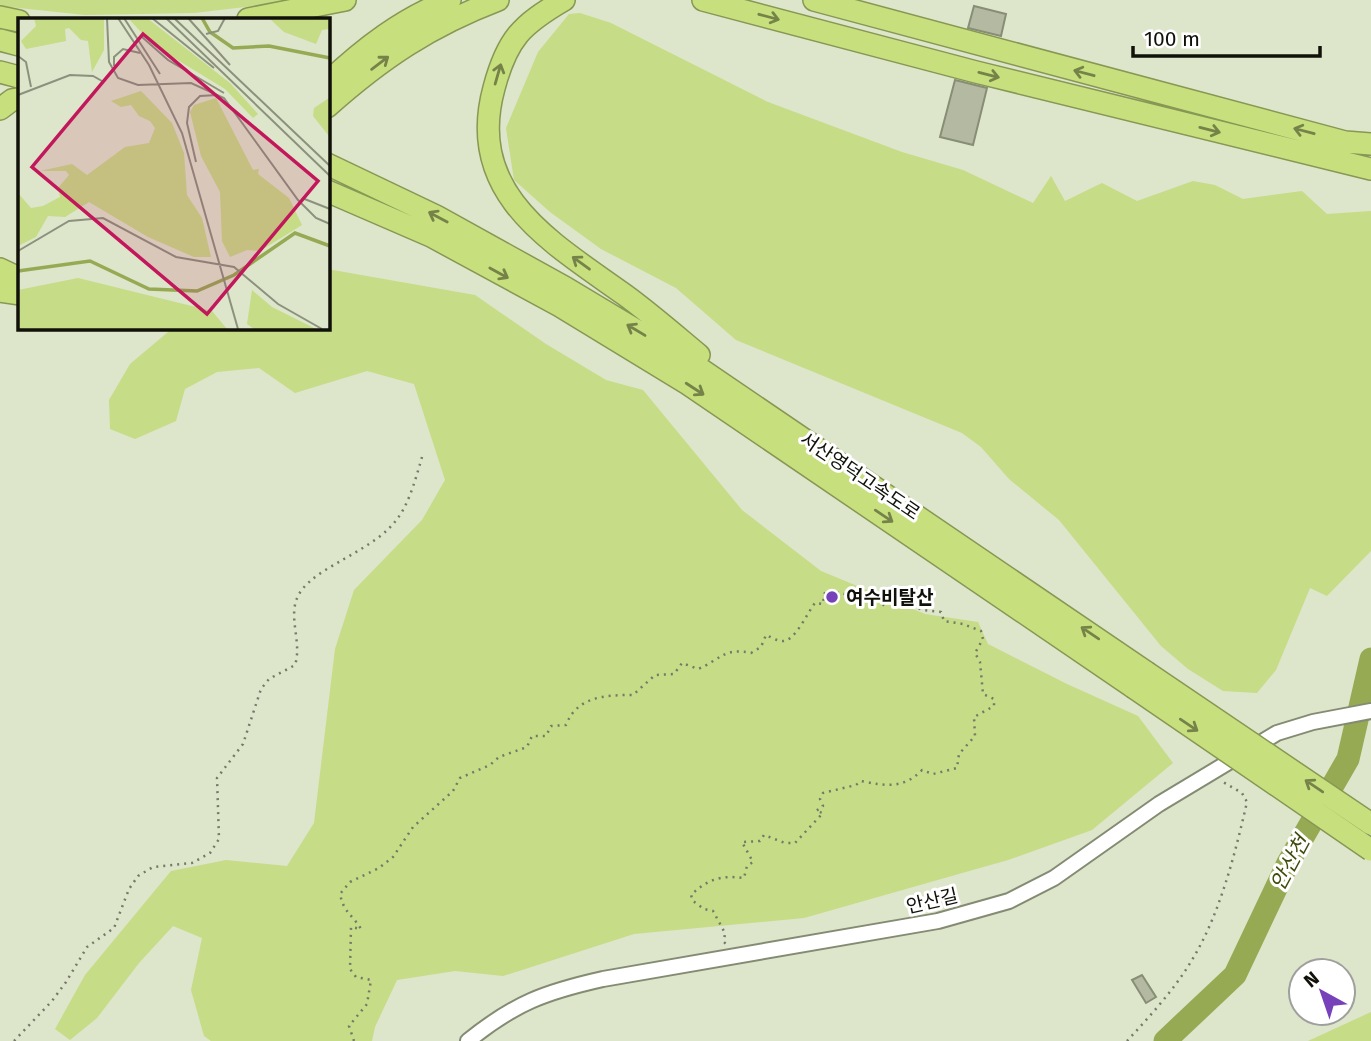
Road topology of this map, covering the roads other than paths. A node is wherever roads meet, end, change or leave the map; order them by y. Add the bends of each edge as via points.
1 (345, 0) edge
2 (450, 0) edge
3 (498, 0) edge
4 (564, 0) edge
5 (703, 0) edge
6 (814, 0) edge
7 (0, 17) edge
8 (253, 18) edge
9 (18, 21) edge
10 (0, 40) edge
11 (18, 45) edge
12 (0, 72) edge
13 (18, 77) edge
14 (329, 81) edge
15 (18, 99) edge
16 (329, 105) edge
17 (0, 110) edge
18 (1371, 136) edge
19 (1345, 142) junction
20 (1371, 144) edge
21 (329, 164) edge
22 (1364, 166) edge
23 (329, 192) edge
24 (0, 269) edge
25 (18, 278) edge
26 (0, 291) edge
27 (18, 295) edge
28 (788, 428) junction
29 (1139, 679) junction
30 (1371, 711) edge
31 (1371, 824) edge
32 (1371, 850) edge
33 (468, 1041) edge

1 - 8 highway
2 - 14 highway via 396,27
16 -> 3 highway via 406,43
28 -> 4 highway via 631,300 545,238 512,203 490,157 487,111 500,64 514,37
5 -> 22 highway
19 -> 6 highway
7 - 9 highway
10 - 11 highway
12 - 13 highway
15 - 17 highway
18 - 19 highway
19 - 20 highway
28 -> 21 highway, 서산영덕고속도로 via 566,288 436,216
23 -> 29 highway, 서산영덕고속도로 via 431,236 560,306 688,384
24 - 25 highway
26 - 27 highway
29 -> 28 highway, 서산영덕고속도로
31 -> 29 highway, 서산영덕고속도로, bridge
29 -> 32 highway, 서산영덕고속도로, bridge
30 - 33 street, 안산길 via 1277,733 1159,804 1054,878 1009,901 938,921 557,989 516,1007

